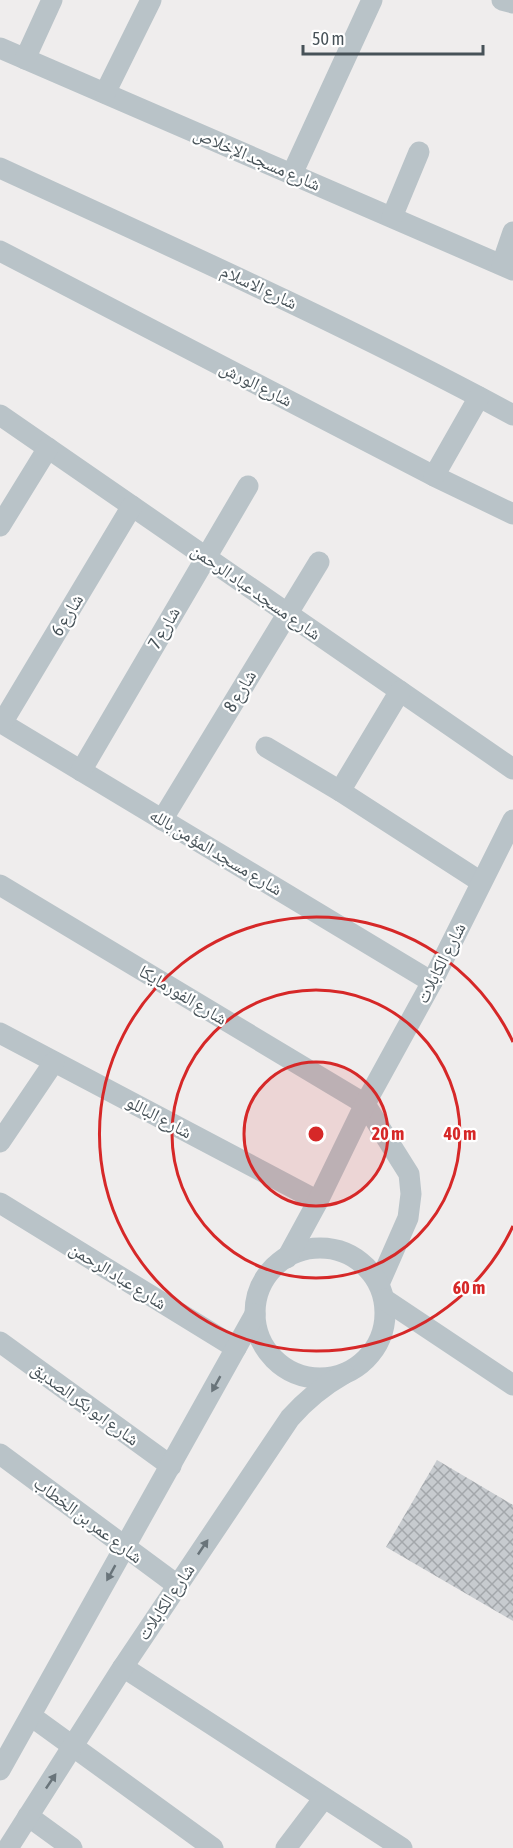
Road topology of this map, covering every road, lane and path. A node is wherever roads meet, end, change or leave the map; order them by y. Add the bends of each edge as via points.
1 (52, 0) edge
2 (152, 0) edge
3 (372, 0) edge
4 (502, 0) edge
5 (513, 3) edge
6 (0, 48) edge
7 (26, 59) junction
8 (105, 93) junction
9 (419, 152) dead end
10 (0, 168) edge
11 (292, 174) junction
12 (392, 217) junction
13 (513, 232) edge
14 (0, 251) edge
15 (507, 267) edge
16 (479, 397) junction
17 (0, 414) edge
18 (513, 415) edge
19 (48, 448) junction
20 (434, 476) junction
21 (248, 486) dead end
22 (132, 506) junction
23 (513, 514) edge
24 (0, 526) edge
25 (205, 557) junction
26 (319, 562) dead end
27 (287, 614) junction
28 (400, 691) junction
29 (1, 723) edge
30 (266, 747) dead end
31 (513, 769) edge
32 (81, 771) junction
33 (340, 791) junction
34 (162, 820) junction
35 (513, 820) edge
36 (481, 882) junction
37 (0, 885) edge
38 (432, 982) junction
39 (0, 1033) edge
40 (54, 1062) junction
41 (365, 1104) junction
42 (0, 1142) edge
43 (318, 1201) junction
44 (0, 1203) edge
45 (287, 1258) junction
46 (381, 1292) junction
47 (255, 1314) junction
48 (0, 1342) edge
49 (236, 1348) junction
50 (344, 1374) junction
51 (513, 1385) edge
52 (0, 1454) edge
53 (171, 1466) junction
54 (126, 1548) junction
55 (177, 1585) junction
56 (123, 1667) junction
57 (31, 1716) junction
58 (74, 1747) junction
59 (0, 1770) edge
60 (324, 1798) junction
61 (28, 1815) junction
62 (397, 1847) edge
63 (8, 1848) edge
64 (72, 1848) edge
65 (213, 1848) edge
66 (286, 1848) edge

1 - 7 street
2 - 8 street
3 - 11 street
4 - 5 street
6 - 7 street, شارع مسجد الإخلاص
7 - 8 street, شارع مسجد الإخلاص
8 - 11 street, شارع مسجد الإخلاص
9 - 12 street
10 - 16 street, شارع الاسلام via 276,295
11 - 12 street, شارع مسجد الإخلاص
12 - 15 street, شارع مسجد الإخلاص
13 - 15 street
14 - 20 street, شارع الورش
16 - 18 street, شارع الاسلام
16 - 20 street
17 - 19 street, شارع مسجد عباد الرحمن
19 - 22 street, شارع مسجد عباد الرحمن
19 - 24 street
20 - 23 street, شارع الورش
21 - 25 street, شارع 7
22 - 25 street, شارع مسجد عباد الرحمن
22 - 29 street, شارع 6
25 - 27 street, شارع مسجد عباد الرحمن
25 - 32 street, شارع 7
26 - 27 street, شارع 8
27 - 28 street, شارع مسجد عباد الرحمن
27 - 34 street, شارع 8
28 - 31 street, شارع مسجد عباد الرحمن
28 - 33 street
29 - 32 street, شارع مسجد المؤمن بالله
30 - 33 street
32 - 34 street, شارع مسجد المؤمن بالله
33 - 36 street
34 - 38 street, شارع مسجد المؤمن بالله
35 - 36 street, شارع الكابلات
36 - 38 street, شارع الكابلات
37 - 41 street, شارع الفورمايكا
38 - 41 street, شارع الكابلات
39 - 40 street, شارع الباللو
40 - 42 street
40 - 43 street, شارع الباللو
41 - 43 street, شارع الكابلات
41 - 46 street via 409,1174 411,1194 408,1218
43 - 45 street, شارع الكابلات
44 - 49 street, شارع عباد الرحمن
45 - 46 street via 316,1248 346,1254 370,1272
45 - 47 street via 264,1282
46 - 50 street via 386,1314 378,1344 358,1366
46 - 51 street
47 - 49 street
47 - 50 street via 263,1345 284,1368 314,1378
48 - 53 street, شارع ابو بكر الصديق
49 -> 53 street
55 -> 50 street, شارع الكابلات via 290,1418 324,1386
52 - 54 street, شارع عمر بن الخطاب
53 - 54 street
54 - 55 street, شارع عمر بن الخطاب
54 -> 57 street
55 - 56 street, شارع الكابلات
56 - 58 street, شارع الكابلات
56 - 60 street
57 - 58 street
57 - 59 street
61 -> 58 street, شارع الكابلات
58 - 65 street
60 - 62 street
60 - 66 street
61 - 63 street, شارع الكابلات
61 - 64 street

